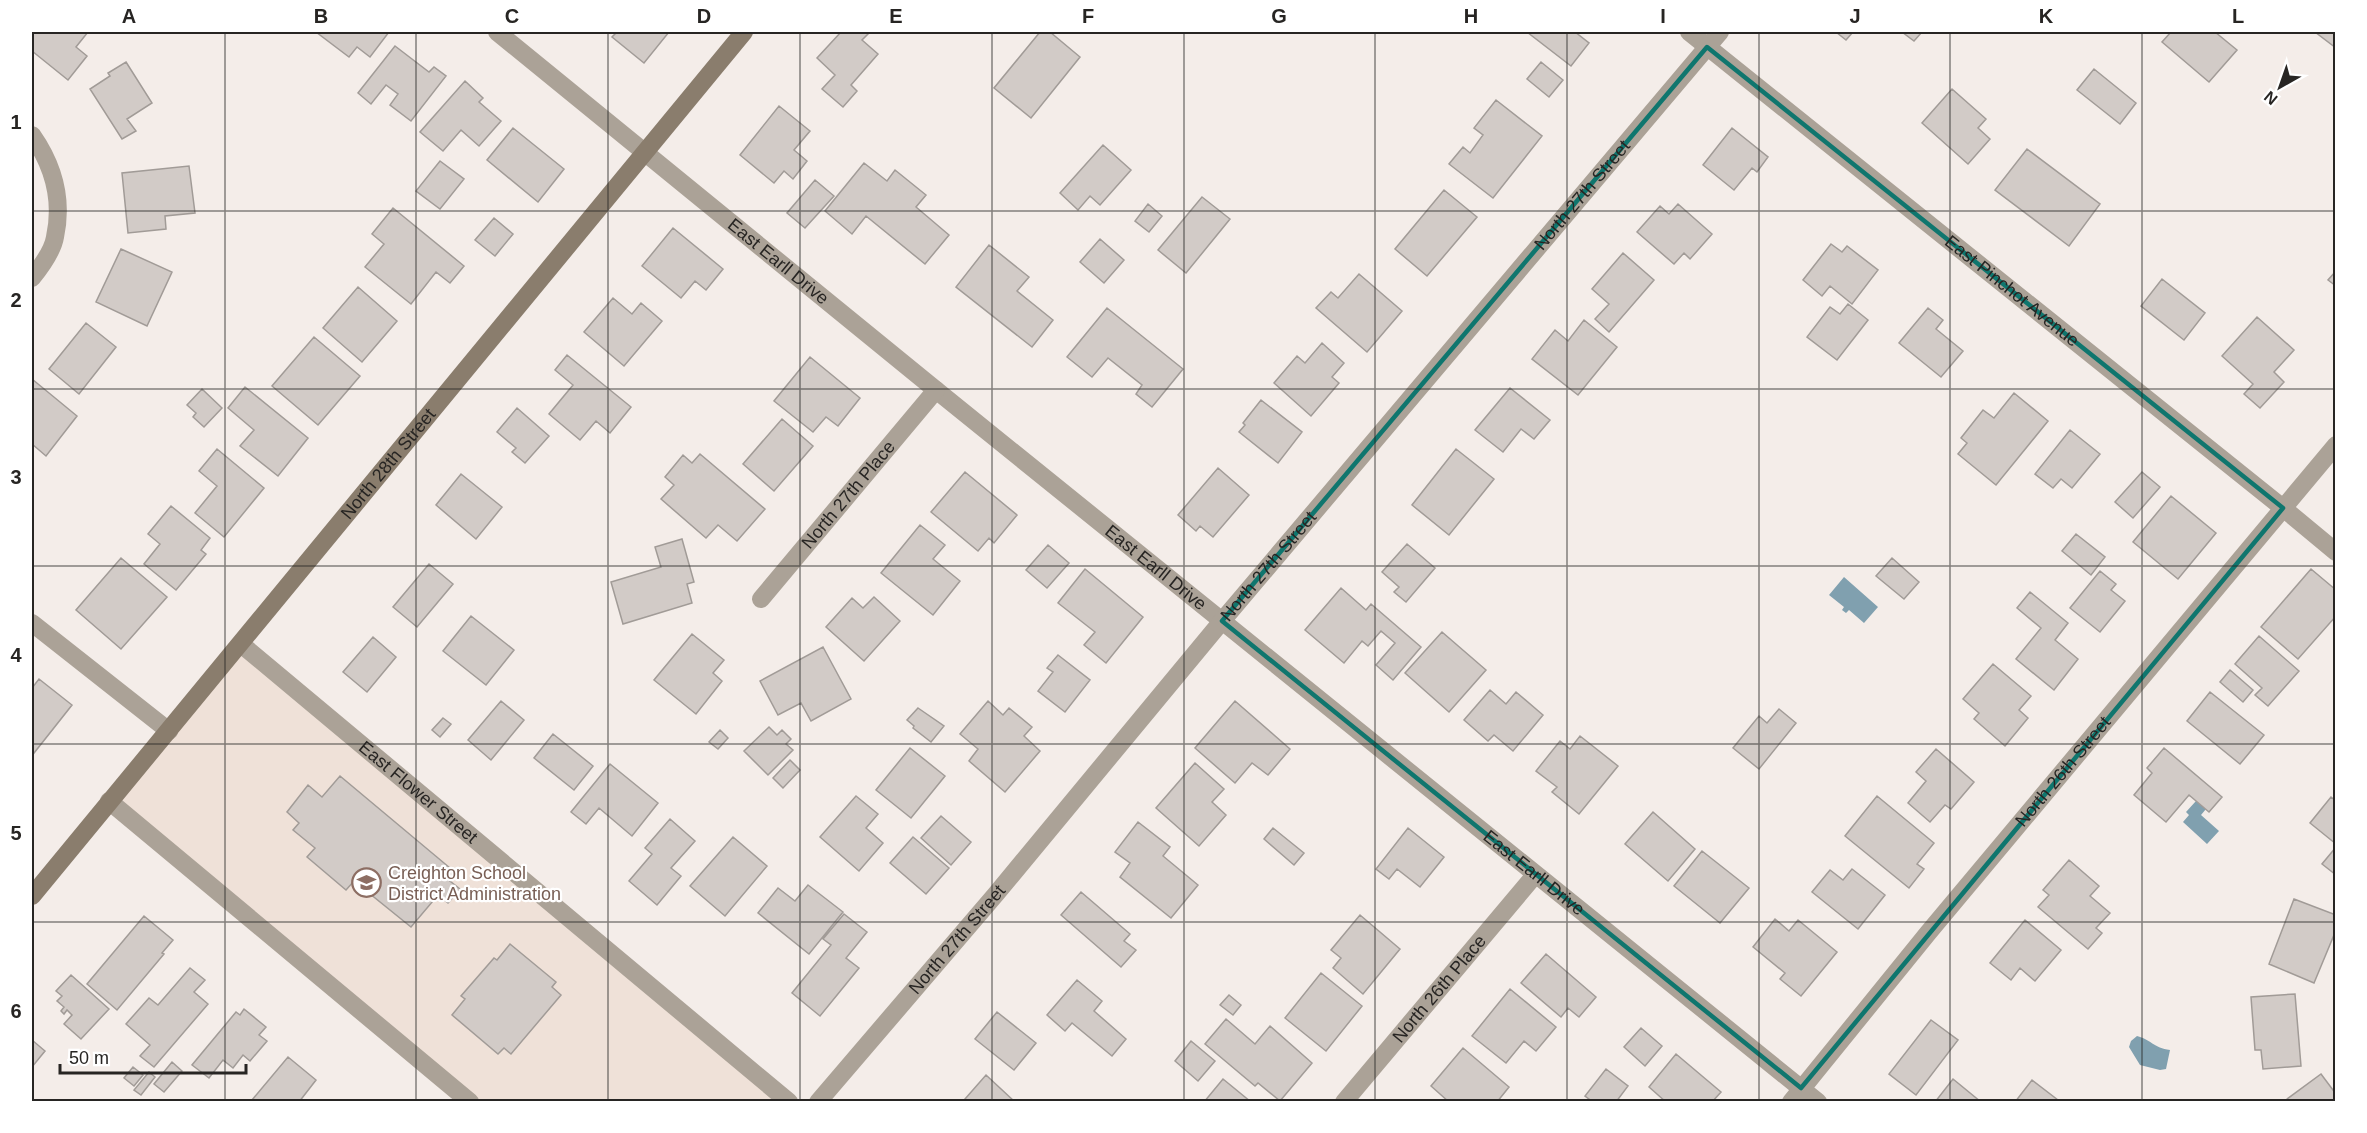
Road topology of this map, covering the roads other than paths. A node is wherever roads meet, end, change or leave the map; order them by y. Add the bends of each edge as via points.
1 (497, 32) edge
2 (744, 32) edge
3 (1689, 32) edge
4 (1720, 32) edge
5 (1707, 46) junction
6 (32, 135) edge
7 (644, 152) junction
8 (32, 278) edge
9 (936, 390) junction
10 (2336, 445) edge
11 (2283, 508) junction
12 (2336, 552) edge
13 (761, 599) dead end
14 (1222, 621) junction
15 (32, 623) edge
16 (241, 644) junction
17 (169, 731) junction
18 (109, 801) junction
19 (1535, 874) junction
20 (32, 896) edge
21 (1796, 1095) edge
22 (470, 1101) edge
23 (789, 1101) edge
24 (818, 1101) edge
25 (1344, 1101) edge
26 (1818, 1101) edge

1 - 7 street, East Earll Drive
2 - 7 street, North 28th Street
3 - 5 street, East Pinchot Avenue
4 - 5 street, North 27th Street
5 - 11 street, East Pinchot Avenue
5 - 14 street, North 27th Street
6 - 8 street via 54,176 57,210 55,239
7 - 9 street, East Earll Drive
7 - 16 street, North 28th Street
9 - 13 street, North 27th Place
9 - 14 street, East Earll Drive
10 - 11 street, North 26th Street
11 - 12 street, East Pinchot Avenue
11 - 21 street, North 26th Street
14 - 19 street, East Earll Drive
14 - 24 street, North 27th Street
15 - 17 street
16 - 17 street, North 28th Street
16 - 23 street, East Flower Street
17 - 18 street, North 28th Street
18 - 20 street, North 28th Street
18 - 22 street
19 - 21 street, East Earll Drive
19 - 25 street, North 26th Place
21 - 26 street, East Earll Drive

